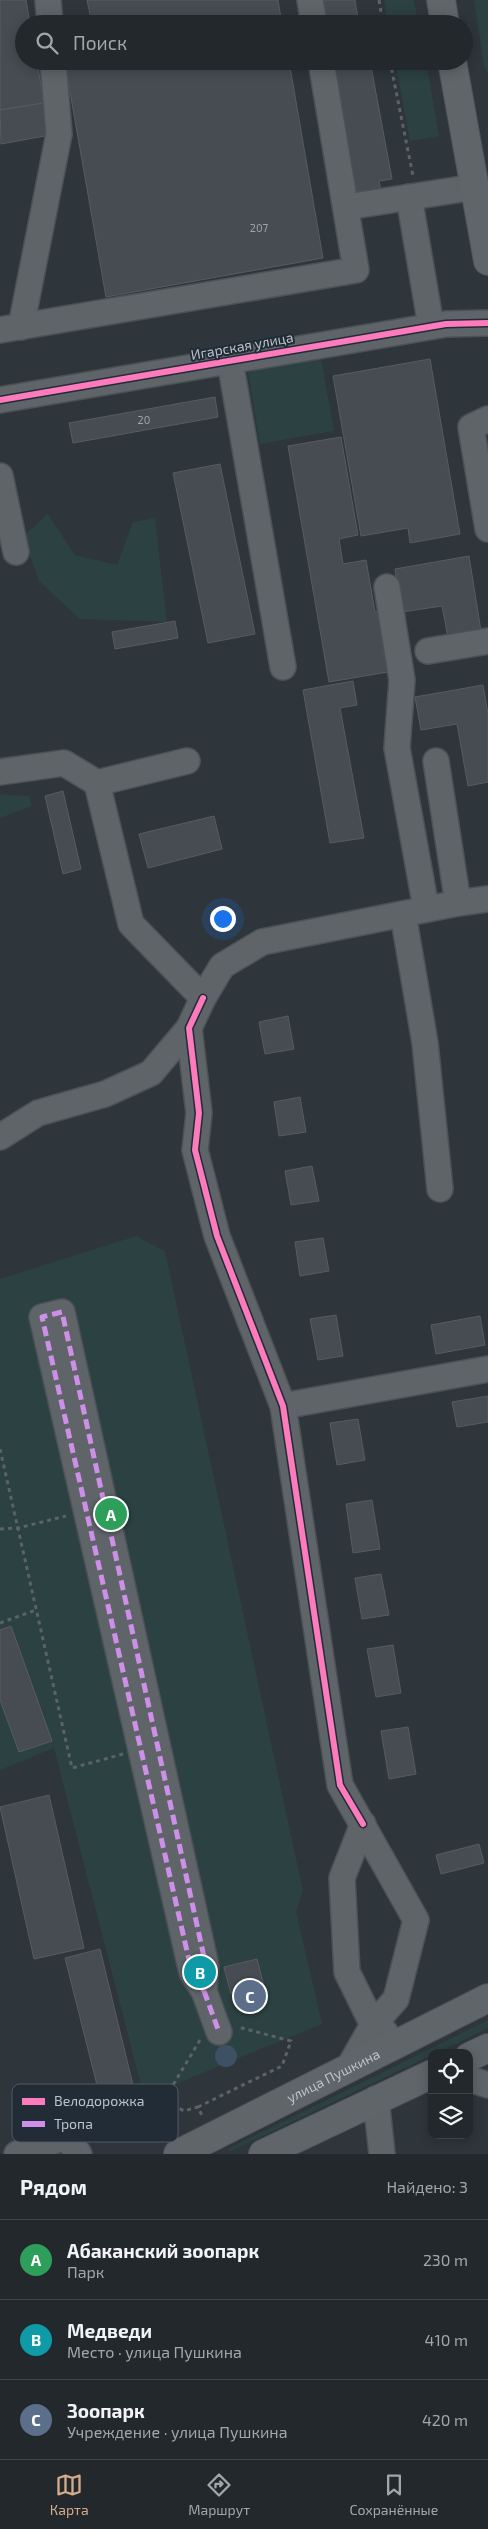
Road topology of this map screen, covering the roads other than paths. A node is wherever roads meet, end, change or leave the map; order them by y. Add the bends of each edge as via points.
1 (48, 0) edge
2 (310, 0) edge
3 (441, 0) edge
4 (49, 15) edge
5 (312, 15) edge
6 (444, 15) edge
7 (54, 70) edge
8 (323, 70) edge
9 (454, 70) edge
10 (475, 187) junction
11 (409, 197) junction
12 (346, 207) junction
13 (488, 261) edge
14 (488, 323) edge
15 (431, 326) junction
16 (10, 328) edge
17 (230, 361) junction
18 (0, 400) edge
19 (488, 419) edge
20 (0, 476) edge
21 (488, 528) edge
22 (16, 552) dead end
23 (387, 587) dead end
24 (488, 641) edge
25 (428, 651) dead end
26 (283, 667) dead end
27 (187, 761) dead end
28 (436, 761) dead end
29 (0, 772) edge
30 (97, 784) junction
31 (488, 899) edge
32 (458, 903) junction
33 (415, 911) junction
34 (203, 998) junction
35 (188, 1028) junction
36 (0, 1137) edge
37 (440, 1189) dead end
38 (488, 1368) edge
39 (283, 1406) junction
40 (363, 1824) junction
41 (204, 1991) junction
42 (488, 1998) edge
43 (373, 2025) junction
44 (219, 2032) road end
45 (402, 2041) junction
46 (488, 2048) edge
47 (473, 2055) edge
48 (348, 2069) junction
49 (428, 2076) edge
50 (473, 2080) edge
51 (488, 2085) edge
52 (376, 2099) junction
53 (52, 2142) edge
54 (70, 2142) edge
55 (17, 2154) edge
56 (80, 2154) edge
57 (178, 2154) edge
58 (263, 2154) edge
59 (382, 2154) edge

1 - 4 street
2 - 5 street
3 - 6 main road
7 - 16 street via 59,134
8 - 12 street
9 - 10 main road
10 - 11 street
10 - 13 main road
11 - 12 street
11 - 15 street
12 - 16 street via 356,270
14 - 15 street, Игарская улица
15 - 17 street, Игарская улица
17 - 18 street, Игарская улица
17 - 26 street
19 - 21 street via 471,428
20 - 22 street
23 - 33 street via 402,680 397,748
24 - 25 street
27 - 30 street
28 - 32 street
29 - 30 street via 64,763
30 - 34 street via 131,924
31 - 32 street
32 - 33 street
33 - 34 street via 262,942 222,966
33 - 37 street
34 - 35 street
35 - 36 street via 151,1073 105,1094 38,1113
35 - 39 street via 199,1114 195,1150 217,1236
38 - 39 street
39 - 40 street via 340,1785
40 - 43 street via 342,1878 347,1972
40 - 43 street via 416,1920 396,2000
41 - 41 street via 206,1966 62,1312 42,1317 192,1973
41 - 44 street
42 - 45 main road, улица Пушкина
43 - 45 street
43 - 48 street
45 - 48 main road, улица Пушкина
46 - 47 main road
48 - 57 main road, улица Пушкина
49 - 52 main road
50 - 51 street
52 - 58 main road
52 - 59 street
53 - 55 street
54 - 56 street

